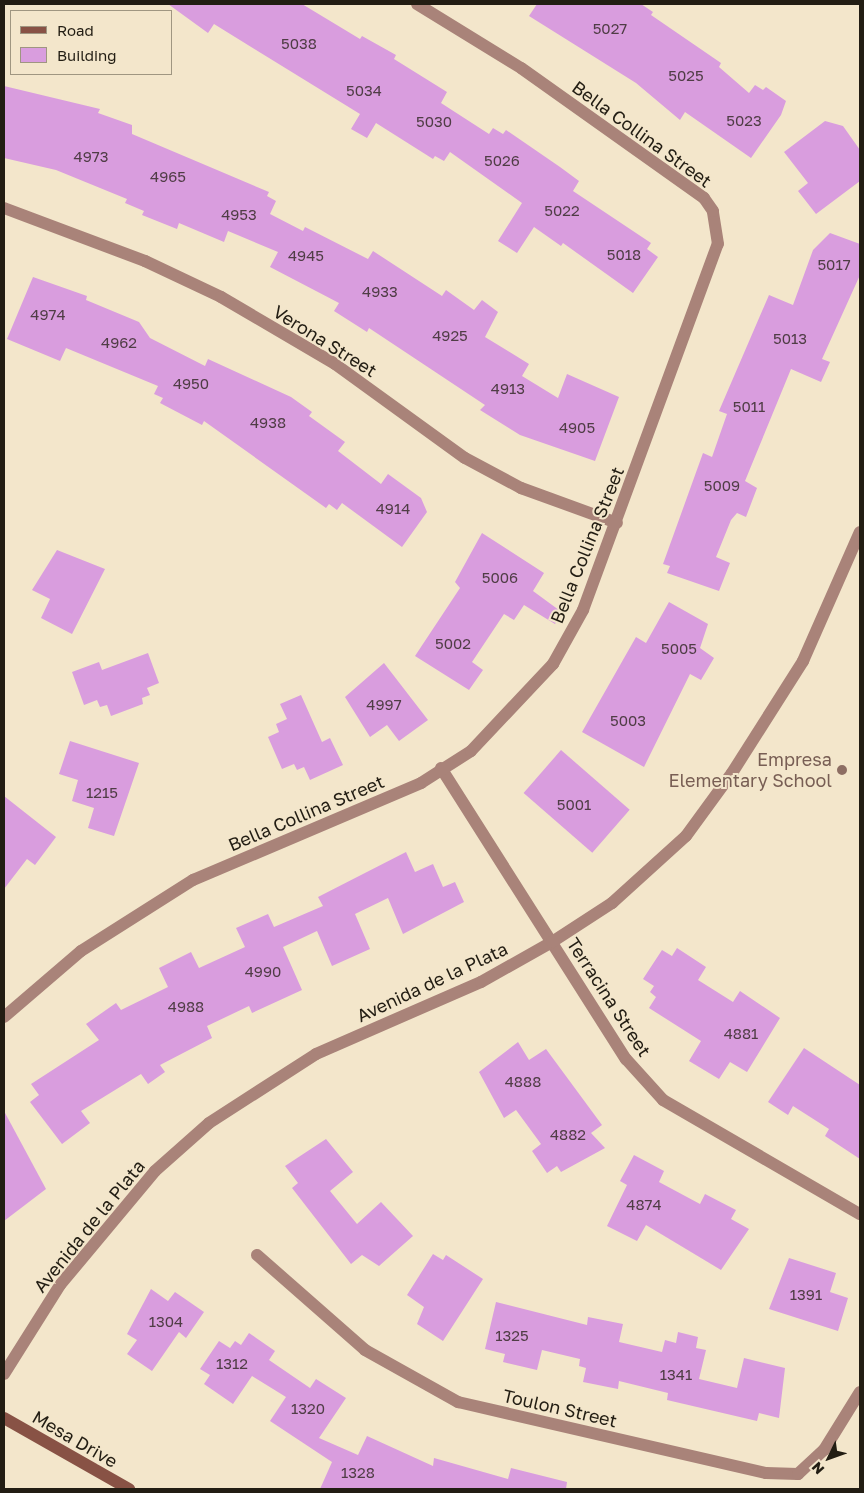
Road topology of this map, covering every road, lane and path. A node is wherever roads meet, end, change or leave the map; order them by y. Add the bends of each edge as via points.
1 (417, 4) edge
2 (4, 208) edge
3 (617, 523) junction
4 (860, 532) edge
5 (441, 768) junction
6 (552, 942) junction
7 (4, 1017) edge
8 (860, 1214) edge
9 (257, 1255) dead end
10 (4, 1374) edge
11 (860, 1392) edge
12 (4, 1418) edge
13 (129, 1489) edge

1 - 3 street, Bella Collina Street via 521,68 704,198 713,211 718,244
2 - 3 street, Verona Street via 145,261 221,297 335,364 465,458 521,488
3 - 5 street, Bella Collina Street via 583,610 553,664 471,751
4 - 6 street, Avenida de la Plata via 802,661 732,773 686,836 612,903
5 - 6 street, Terracina Street
5 - 7 street, Bella Collina Street via 421,783 193,880 81,950
6 - 8 street, Terracina Street via 626,1059 663,1100
6 - 10 street, Avenida de la Plata via 481,982 316,1054 209,1123 156,1171 60,1285
9 - 11 street, Toulon Street via 365,1350 458,1402 766,1473 798,1474 824,1450
12 - 13 main road, Mesa Drive

